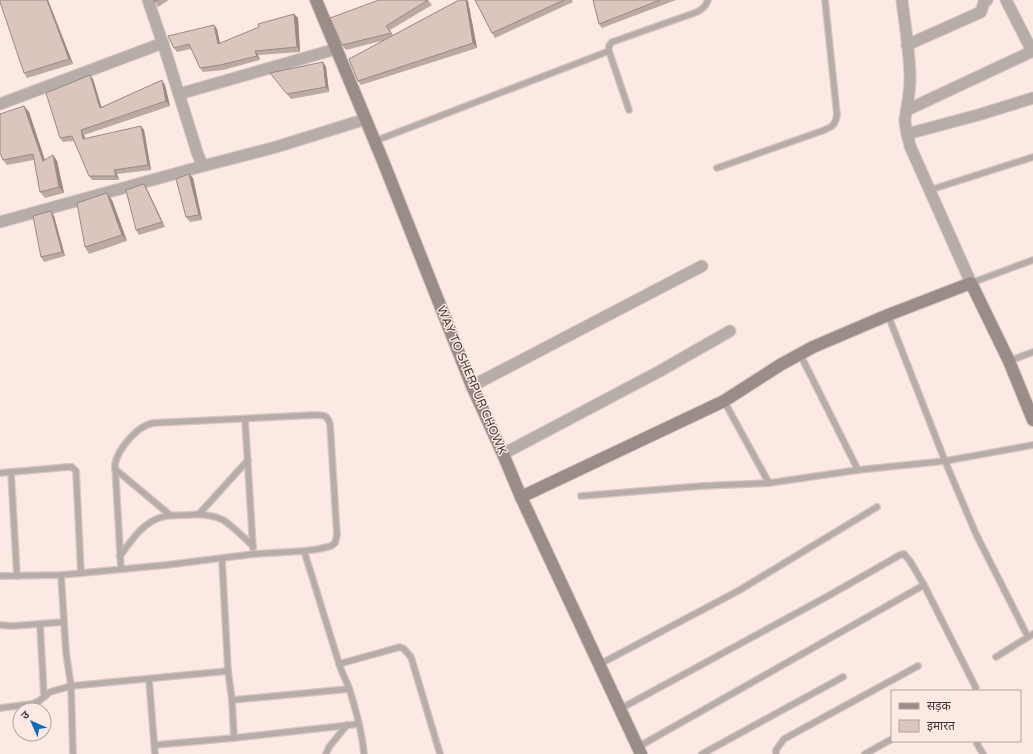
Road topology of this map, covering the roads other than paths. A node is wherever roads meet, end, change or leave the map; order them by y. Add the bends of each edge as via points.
1 (148, 0) edge
2 (316, 0) edge
3 (708, 0) edge
4 (825, 0) edge
5 (902, 0) edge
6 (987, 0) edge
7 (1006, 0) edge
8 (163, 43) junction
9 (907, 46) junction
10 (336, 49) junction
11 (609, 51) junction
12 (1032, 51) edge
13 (180, 94) junction
14 (1033, 98) edge
15 (0, 104) edge
16 (629, 110) dead end
17 (907, 110) junction
18 (366, 119) junction
19 (907, 134) junction
20 (374, 141) junction
21 (1033, 157) edge
22 (203, 166) junction
23 (717, 168) dead end
24 (930, 190) junction
25 (0, 222) edge
26 (1033, 260) edge
27 (702, 266) dead end
28 (971, 283) junction
29 (888, 315) junction
30 (730, 331) dead end
31 (1033, 352) edge
32 (800, 353) junction
33 (1009, 361) junction
34 (472, 386) junction
35 (724, 401) junction
36 (245, 419) junction
37 (1033, 420) edge
38 (1033, 446) edge
39 (504, 454) junction
40 (248, 460) junction
41 (945, 461) junction
42 (115, 469) junction
43 (858, 470) junction
44 (0, 472) edge
45 (11, 472) junction
46 (768, 483) junction
47 (581, 496) dead end
48 (522, 497) junction
49 (878, 507) dead end
50 (199, 514) junction
51 (170, 515) junction
52 (253, 546) junction
53 (304, 551) junction
54 (254, 554) junction
55 (120, 556) junction
56 (222, 559) junction
57 (120, 569) junction
58 (81, 573) junction
59 (61, 575) junction
60 (0, 576) edge
61 (17, 576) junction
62 (924, 586) junction
63 (64, 622) junction
64 (40, 624) junction
65 (0, 626) edge
66 (1030, 636) edge
67 (996, 657) dead end
68 (339, 664) junction
69 (600, 664) junction
70 (918, 666) dead end
71 (228, 671) junction
72 (843, 677) dead end
73 (149, 679) junction
74 (71, 686) junction
75 (349, 689) junction
76 (975, 690) edge
77 (44, 696) junction
78 (232, 700) junction
79 (0, 708) edge
80 (620, 709) junction
81 (359, 724) junction
82 (347, 725) junction
83 (234, 738) junction
84 (891, 741) edge
85 (977, 744) dead end
86 (154, 745) junction
87 (639, 751) edge
88 (73, 754) edge
89 (155, 754) edge
90 (326, 754) edge
91 (364, 754) edge
92 (440, 754) edge
93 (702, 754) edge
94 (776, 754) edge
95 (865, 754) edge
96 (983, 754) edge

1 - 8 street
2 - 10 street, WAY TO SHERPUR CHOWK
3 - 11 lane via 697,12 612,42
4 - 23 lane via 836,123 830,128
5 - 9 street
6 - 9 street via 981,12
7 - 12 street
8 - 13 street
8 - 15 street
9 - 17 street via 910,80
10 - 13 street
10 - 18 street, WAY TO SHERPUR CHOWK
11 - 16 lane
11 - 20 lane
12 - 17 street
13 - 22 street
14 - 19 street
17 - 19 street
18 - 20 street, WAY TO SHERPUR CHOWK
18 - 22 street
19 - 24 street
20 - 34 street, WAY TO SHERPUR CHOWK
21 - 24 lane
22 - 25 street
24 - 28 street
26 - 28 lane
27 - 34 street
28 - 29 street
28 - 33 street
29 - 32 street
29 - 41 lane
30 - 39 street
31 - 33 lane
32 - 35 street
32 - 43 lane
33 - 37 street
34 - 39 street, WAY TO SHERPUR CHOWK
35 - 46 lane
35 - 48 street
36 - 40 lane
36 - 42 lane via 148,424 137,431 116,457
36 - 53 lane via 323,415 329,420 337,535 335,543 331,546
38 - 41 lane
39 - 48 street, WAY TO SHERPUR CHOWK
40 - 50 lane
40 - 52 lane
41 - 43 lane
41 - 66 lane via 976,534
42 - 51 lane
42 - 55 lane
43 - 46 lane
44 - 45 lane
45 - 58 lane via 72,467 76,471
45 - 61 lane
46 - 47 lane
48 - 69 street, WAY TO SHERPUR CHOWK
49 - 69 lane via 738,591
50 - 51 lane
50 - 52 lane via 210,515 224,521
51 - 55 lane via 145,526
52 - 54 lane
53 - 54 lane
53 - 68 lane
54 - 56 lane
55 - 57 lane
56 - 57 lane
56 - 71 lane
57 - 58 lane
58 - 59 lane
59 - 61 lane
59 - 63 lane
60 - 61 lane
62 - 76 lane
62 - 80 lane via 910,561 904,554 900,555
62 - 87 lane
63 - 64 lane
63 - 74 lane
64 - 65 lane
64 - 77 lane
66 - 67 lane
68 - 75 lane
68 - 92 lane via 400,647 404,649 411,657
69 - 80 street, WAY TO SHERPUR CHOWK
70 - 94 lane via 784,739 779,744
71 - 73 lane
71 - 78 lane
72 - 93 lane
73 - 74 lane
73 - 86 lane
74 - 77 lane
74 - 88 lane
75 - 78 lane
75 - 81 lane
77 - 79 lane via 32,704
78 - 83 lane
80 - 87 street, WAY TO SHERPUR CHOWK
81 - 82 lane
81 - 91 lane
82 - 83 lane
82 - 90 lane
83 - 86 lane
84 - 95 lane
85 - 96 lane
86 - 89 lane

